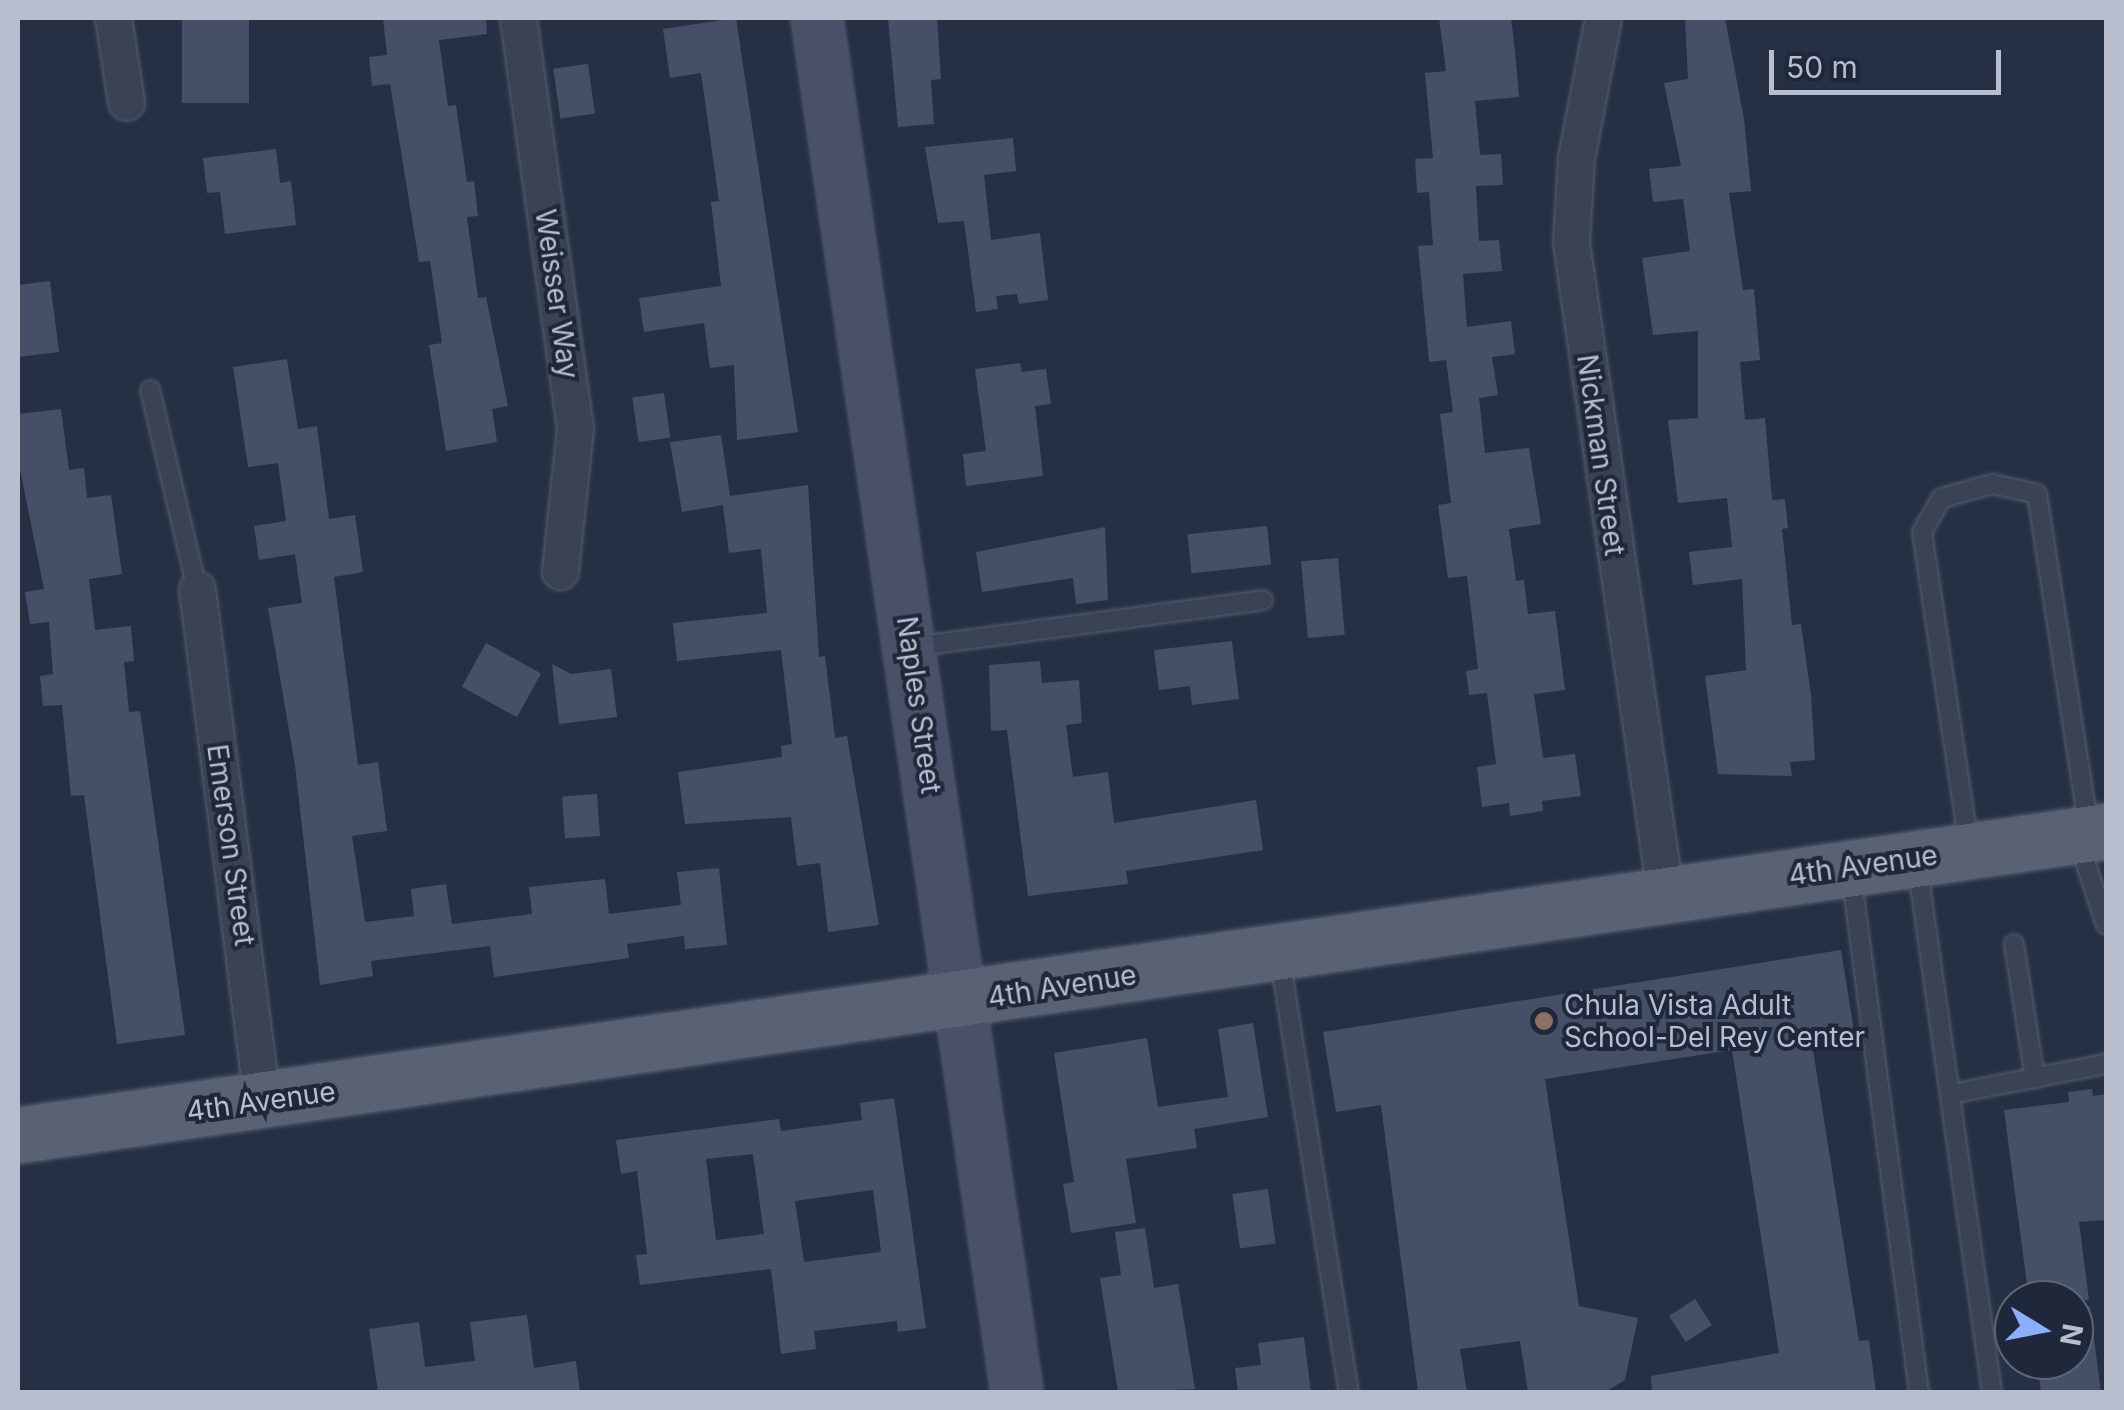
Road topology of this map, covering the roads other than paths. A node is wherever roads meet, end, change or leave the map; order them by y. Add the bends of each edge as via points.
1 (113, 18) edge
2 (518, 18) edge
3 (817, 18) edge
4 (1602, 18) edge
5 (126, 102) dead end
6 (150, 390) dead end
7 (560, 572) dead end
8 (197, 589) joint
9 (1263, 600) dead end
10 (912, 647) junction
11 (2091, 834) edge
12 (1943, 854) junction
13 (1851, 867) junction
14 (1665, 892) junction
15 (2106, 925) edge
16 (2014, 944) dead end
17 (1279, 953) junction
18 (960, 1002) junction
19 (2106, 1064) edge
20 (2035, 1078) junction
21 (1951, 1094) junction
22 (262, 1100) junction
23 (18, 1135) edge
24 (1017, 1392) edge
25 (1349, 1392) edge
26 (1919, 1392) edge
27 (1992, 1392) edge

1 - 5 street
2 - 7 street, Weisser Way via 575,428
3 - 10 street, Naples Street
4 - 14 street, Nickman Street via 1576,158 1571,242
6 - 8 lane
8 - 22 street, Emerson Street
9 - 10 lane
10 - 18 street, Naples Street
11 - 12 main road, 4th Avenue
11 - 12 lane via 2038,494 1992,484 1942,498 1922,532
11 - 15 lane
12 - 13 main road, 4th Avenue
12 - 21 lane
13 - 14 main road, 4th Avenue
13 - 26 lane
14 - 17 main road, 4th Avenue
16 - 20 lane
17 - 18 main road, 4th Avenue
17 - 25 lane
18 - 22 main road, 4th Avenue
18 - 24 street, Naples Street
19 - 20 lane
20 - 21 lane
21 - 27 lane
22 - 23 main road, 4th Avenue

